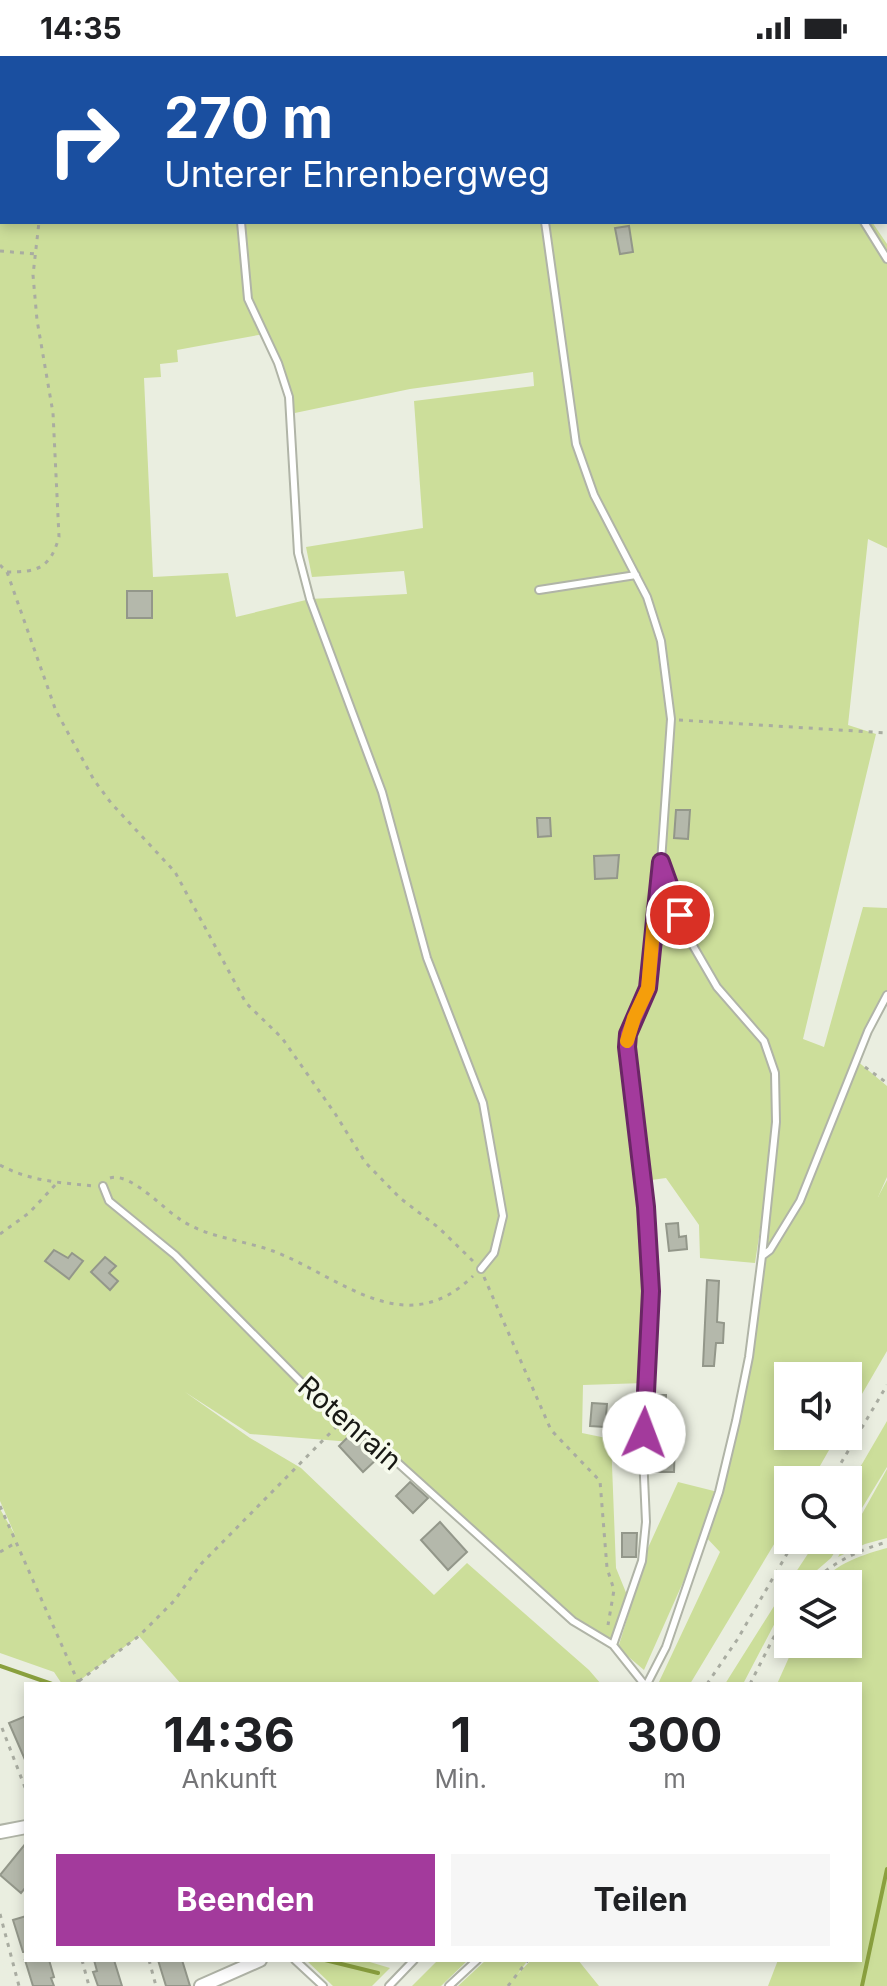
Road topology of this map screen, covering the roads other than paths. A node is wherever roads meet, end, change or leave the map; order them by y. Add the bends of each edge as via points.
1 (241, 224) edge
2 (545, 224) edge
3 (865, 224) edge
4 (887, 259) edge
5 (636, 575) junction
6 (539, 590) dead end
7 (661, 862) junction
8 (887, 995) edge
9 (103, 1186) road end
10 (762, 1256) junction
11 (481, 1269) road end
12 (613, 1645) junction
13 (644, 1682) edge
14 (647, 1682) edge
15 (24, 1827) edge
16 (0, 1832) edge
17 (255, 1962) edge
18 (297, 1962) edge
19 (412, 1962) edge
20 (475, 1962) edge
21 (201, 1986) edge
22 (323, 1986) edge
23 (389, 1986) edge
24 (449, 1986) edge

1 - 11 lane via 248,299 289,397 298,553 310,599 382,792 427,958 483,1103 503,1216 494,1253
2 - 5 lane via 576,444 594,495
3 - 4 lane
5 - 6 lane
5 - 7 lane via 661,641 671,719
7 - 10 lane via 688,937 717,987 764,1041 775,1073 776,1122
7 - 12 lane via 648,988 627,1047 651,1291 643,1455 646,1522 642,1561
8 - 10 lane via 800,1201
9 - 12 lane, Rotenrain via 109,1201 175,1255 301,1382 346,1416 573,1621
10 - 14 lane via 749,1357 719,1492 666,1647
12 - 13 lane
15 - 16 street
17 - 21 street
18 - 22 lane
19 - 23 lane
20 - 24 lane

